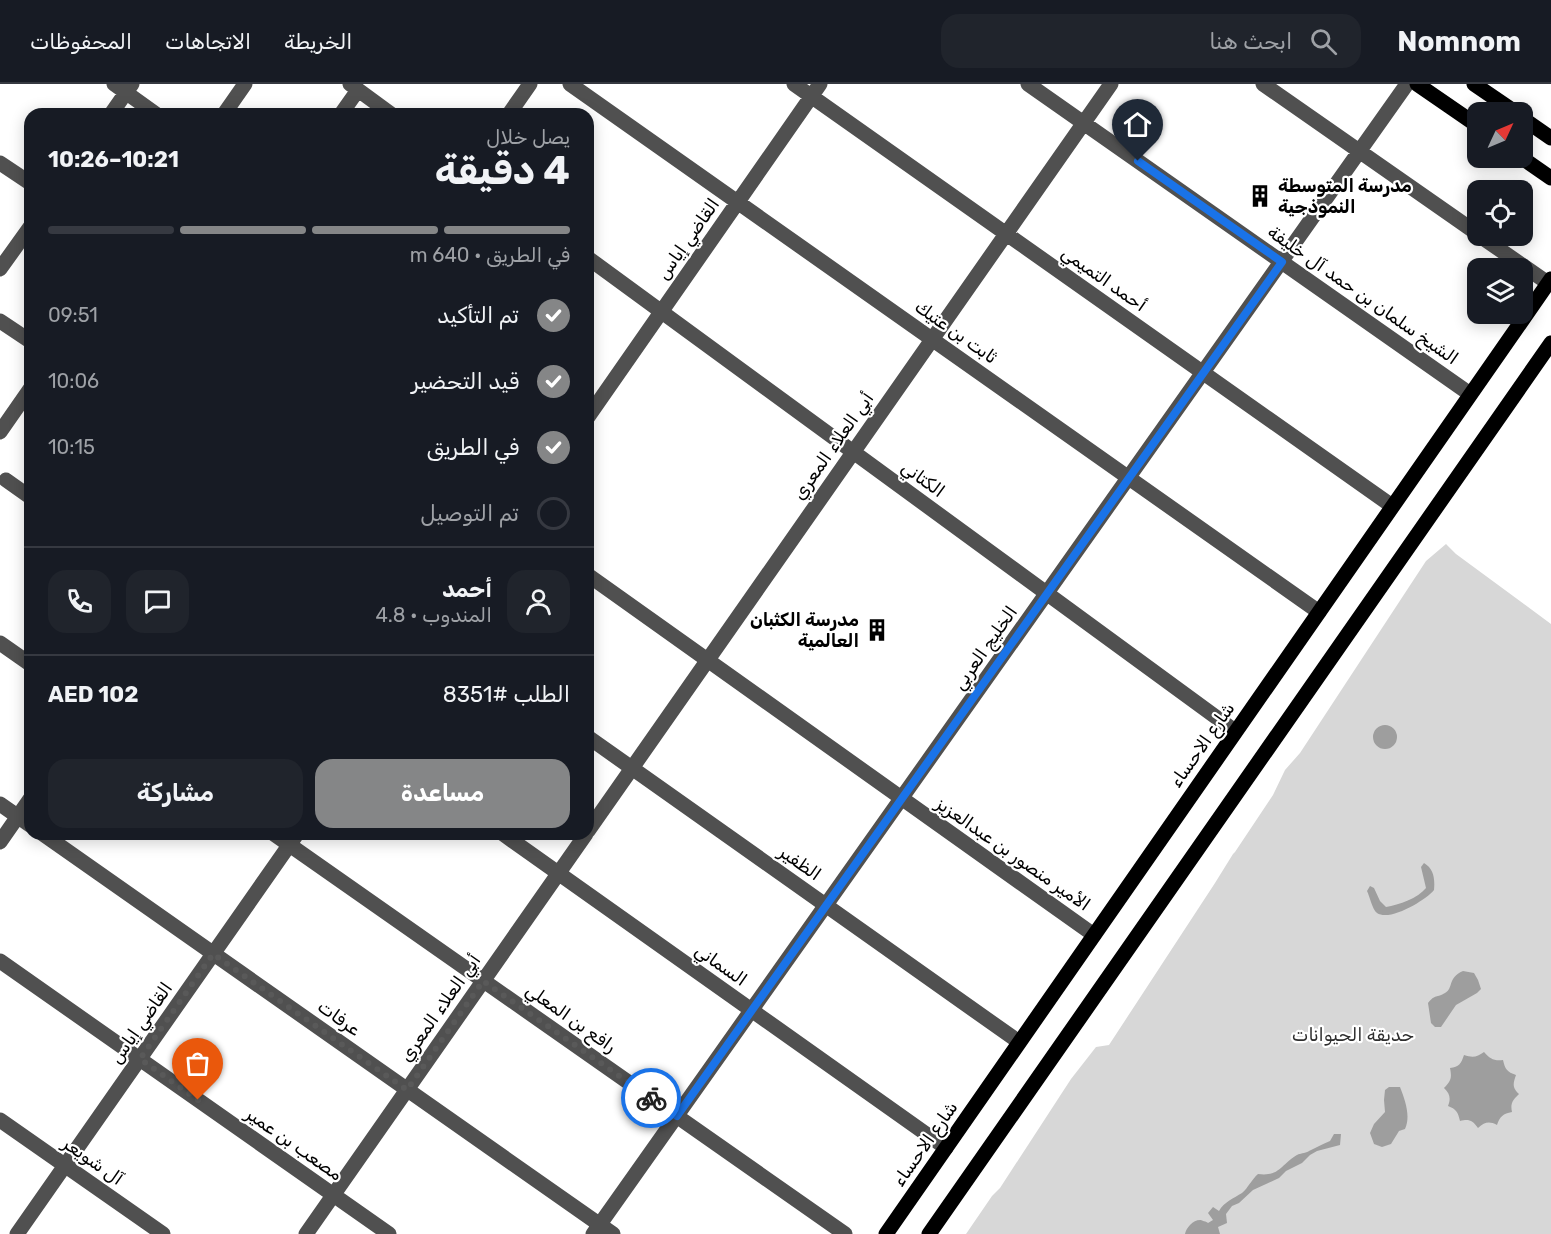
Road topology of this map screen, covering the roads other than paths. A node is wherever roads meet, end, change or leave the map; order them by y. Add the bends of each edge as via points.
1 (245, 84) edge
2 (530, 84) edge
3 (570, 84) edge
4 (794, 84) edge
5 (1028, 84) edge
6 (1111, 84) edge
7 (1263, 84) edge
8 (1407, 84) edge
9 (1417, 84) edge
10 (1474, 84) edge
11 (124, 87) edge
12 (354, 87) edge
13 (816, 90) edge
14 (1500, 102) edge
15 (114, 108) edge
16 (149, 108) edge
17 (228, 108) edge
18 (344, 108) edge
19 (383, 108) edge
20 (513, 108) edge
21 (1467, 118) edge
22 (1084, 123) junction
23 (1533, 126) edge
24 (1551, 138) edge
25 (1360, 152) junction
26 (0, 163) edge
27 (1533, 166) edge
28 (1551, 178) edge
29 (24, 179) edge
30 (738, 202) junction
31 (1467, 227) edge
32 (1006, 234) junction
33 (24, 235) edge
34 (1496, 246) edge
35 (594, 262) edge
36 (1282, 262) junction
37 (0, 269) edge
38 (1550, 281) edge
39 (661, 312) junction
40 (0, 321) edge
41 (24, 337) edge
42 (932, 339) junction
43 (1551, 343) edge
44 (1203, 373) junction
45 (1470, 394) junction
46 (24, 398) edge
47 (594, 408) edge
48 (0, 432) edge
49 (853, 452) junction
50 (1129, 478) junction
51 (6, 480) dead end
52 (24, 493) edge
53 (1392, 506) junction
54 (594, 579) edge
55 (1047, 594) junction
56 (1319, 612) junction
57 (0, 643) edge
58 (24, 660) edge
59 (708, 660) junction
60 (1235, 731) junction
61 (594, 741) edge
62 (632, 768) junction
63 (902, 798) junction
64 (0, 804) edge
65 (24, 821) edge
66 (594, 822) edge
67 (52, 840) edge
68 (292, 840) edge
69 (294, 840) edge
70 (511, 840) edge
71 (581, 840) edge
72 (0, 842) edge
73 (558, 873) junction
74 (826, 905) junction
75 (1094, 935) junction
76 (213, 954) junction
77 (0, 961) edge
78 (483, 981) junction
79 (752, 1010) junction
80 (1019, 1042) junction
81 (140, 1059) junction
82 (407, 1090) junction
83 (677, 1116) junction
84 (0, 1120) edge
85 (946, 1148) junction
86 (65, 1166) junction
87 (333, 1195) junction
88 (597, 1229) edge
89 (17, 1234) edge
90 (163, 1234) edge
91 (306, 1234) edge
92 (389, 1234) edge
93 (613, 1234) edge
94 (845, 1234) edge
95 (885, 1234) edge
96 (929, 1234) edge

1 - 17 street
2 - 20 street
3 - 30 street, ثابت بن عتيك
4 - 13 street, أحمد التميمي
5 - 22 street, الشيخ سلمان بن حمد آل خليفة
6 - 22 street, أبي العلاء المعري
7 - 25 street
8 - 25 street, الخليج العربي
9 - 21 main road
10 - 14 main road
11 - 15 street
11 - 16 street
12 - 18 street
12 - 19 street
13 - 30 street, القاضي إياس
13 - 32 street, أحمد التميمي
22 - 32 street, أبي العلاء المعري
22 - 36 street, الشيخ سلمان بن حمد آل خليفة
23 - 24 main road
25 - 31 street
25 - 36 street, الخليج العربي
26 - 29 street
27 - 28 main road
30 - 39 street, القاضي إياس
30 - 42 street, ثابت بن عتيك
32 - 42 street, أبي العلاء المعري
32 - 44 street, أحمد التميمي
33 - 37 street
34 - 38 street
35 - 39 street, الكتاني
36 - 44 street, الخليج العربي
36 - 45 street, الشيخ سلمان بن حمد آل خليفة
38 - 45 main road, شارع الاحساء
39 - 47 street, القاضي إياس
39 - 49 street, الكتاني
40 - 41 street
42 - 49 street, أبي العلاء المعري
42 - 50 street, ثابت بن عتيك
43 - 96 main road
44 - 50 street, الخليج العربي
44 - 53 street, أحمد التميمي
45 - 53 main road, شارع الاحساء
46 - 48 street
49 - 55 street, الكتاني
49 - 59 street, أبي العلاء المعري
50 - 55 street, الخليج العربي
50 - 56 street, ثابت بن عتيك
51 - 52 street
53 - 56 main road, شارع الاحساء
54 - 59 street, الأمير منصور بن عبدالعزيز
55 - 60 street, الكتاني
55 - 63 street, الخليج العربي
56 - 60 main road, شارع الاحساء
57 - 58 street
59 - 62 street, أبي العلاء المعري
59 - 63 street, الأمير منصور بن عبدالعزيز
60 - 75 main road, شارع الاحساء
61 - 62 street, الظفير
62 - 66 street, أبي العلاء المعري
62 - 74 street, الظفير
63 - 74 street, الخليج العربي
63 - 75 street, الأمير منصور بن عبدالعزيز
64 - 65 street
65 - 72 street
67 - 76 street, عرفات
68 - 76 street, القاضي إياس
69 - 78 street, رافع بن المعلي
70 - 73 street, السماني
71 - 73 street, أبي العلاء المعري
73 - 78 street, أبي العلاء المعري
73 - 79 street, السماني
74 - 79 street, الخليج العربي
74 - 80 street, الظفير
75 - 80 main road, شارع الاحساء
76 - 81 street, القاضي إياس
76 - 82 street, عرفات
77 - 81 street, مصعب بن عمير
78 - 82 street, أبي العلاء المعري
78 - 83 street, رافع بن المعلي
79 - 83 street, الخليج العربي
79 - 85 street, السماني
80 - 85 main road, شارع الاحساء
81 - 86 street, القاضي إياس
81 - 87 street, مصعب بن عمير
82 - 87 street, أبي العلاء المعري
82 - 88 street, عرفات
83 - 88 street, الخليج العربي
83 - 94 street, رافع بن المعلي
84 - 86 street, آل شويعر
85 - 95 main road, شارع الاحساء
86 - 89 street, القاضي إياس
86 - 90 street, آل شويعر
87 - 91 street, أبي العلاء المعري
87 - 92 street, مصعب بن عمير
88 - 93 street, عرفات

